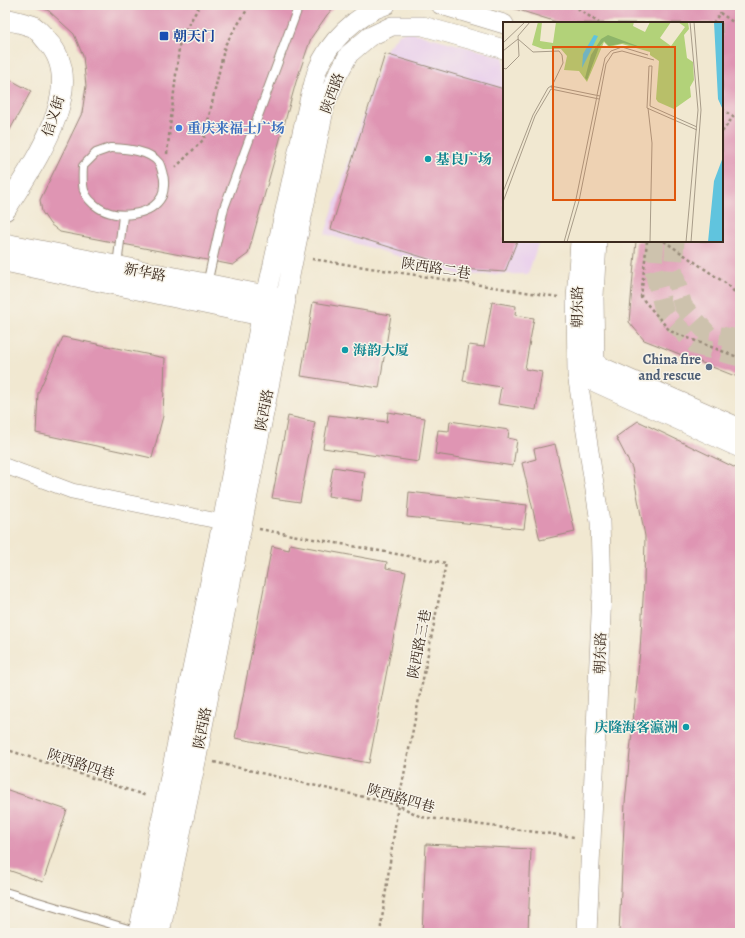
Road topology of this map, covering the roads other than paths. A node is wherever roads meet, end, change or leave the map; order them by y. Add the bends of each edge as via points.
1 (300, 5) edge
2 (386, 5) edge
3 (442, 5) edge
4 (5, 19) edge
5 (503, 24) edge
6 (503, 49) edge
7 (5, 210) edge
8 (123, 216) junction
9 (580, 242) edge
10 (597, 242) edge
11 (5, 244) edge
12 (5, 261) edge
13 (116, 266) junction
14 (207, 284) junction
15 (273, 308) junction
16 (595, 364) junction
17 (577, 374) junction
18 (740, 428) edge
19 (740, 448) edge
20 (5, 466) edge
21 (232, 524) junction
22 (5, 892) edge
23 (139, 933) edge
24 (159, 933) edge
25 (587, 933) edge

1 - 14 lane via 224,208
2 - 15 street, 陕西路 via 374,9 354,22 334,43 318,70 309,101
3 - 5 street
4 - 7 main road, 信义街 via 33,26 55,49 62,75 61,101 51,132
6 - 15 street, 陕西路 via 422,26 392,26 369,37 349,54 325,105 294,256
8 - 8 lane via 107,213 90,202 82,187 83,166 96,153 110,148 130,150 149,156 159,164 164,179 162,196 141,213
8 - 13 lane
9 - 17 street, 朝东路 via 576,299
10 - 16 street, 朝东路 via 594,297
11 - 13 main road, 新华路
12 - 15 main road, 新华路
13 - 14 main road, 新华路
14 - 15 main road, 新华路
15 - 21 main road, 陕西路
16 - 17 street
16 - 18 street
17 - 19 street
17 - 25 street, 朝东路 via 600,522 602,584
20 - 21 street via 72,491
21 - 23 main road, 陕西路
21 - 24 main road, 陕西路
22 - 23 lane

